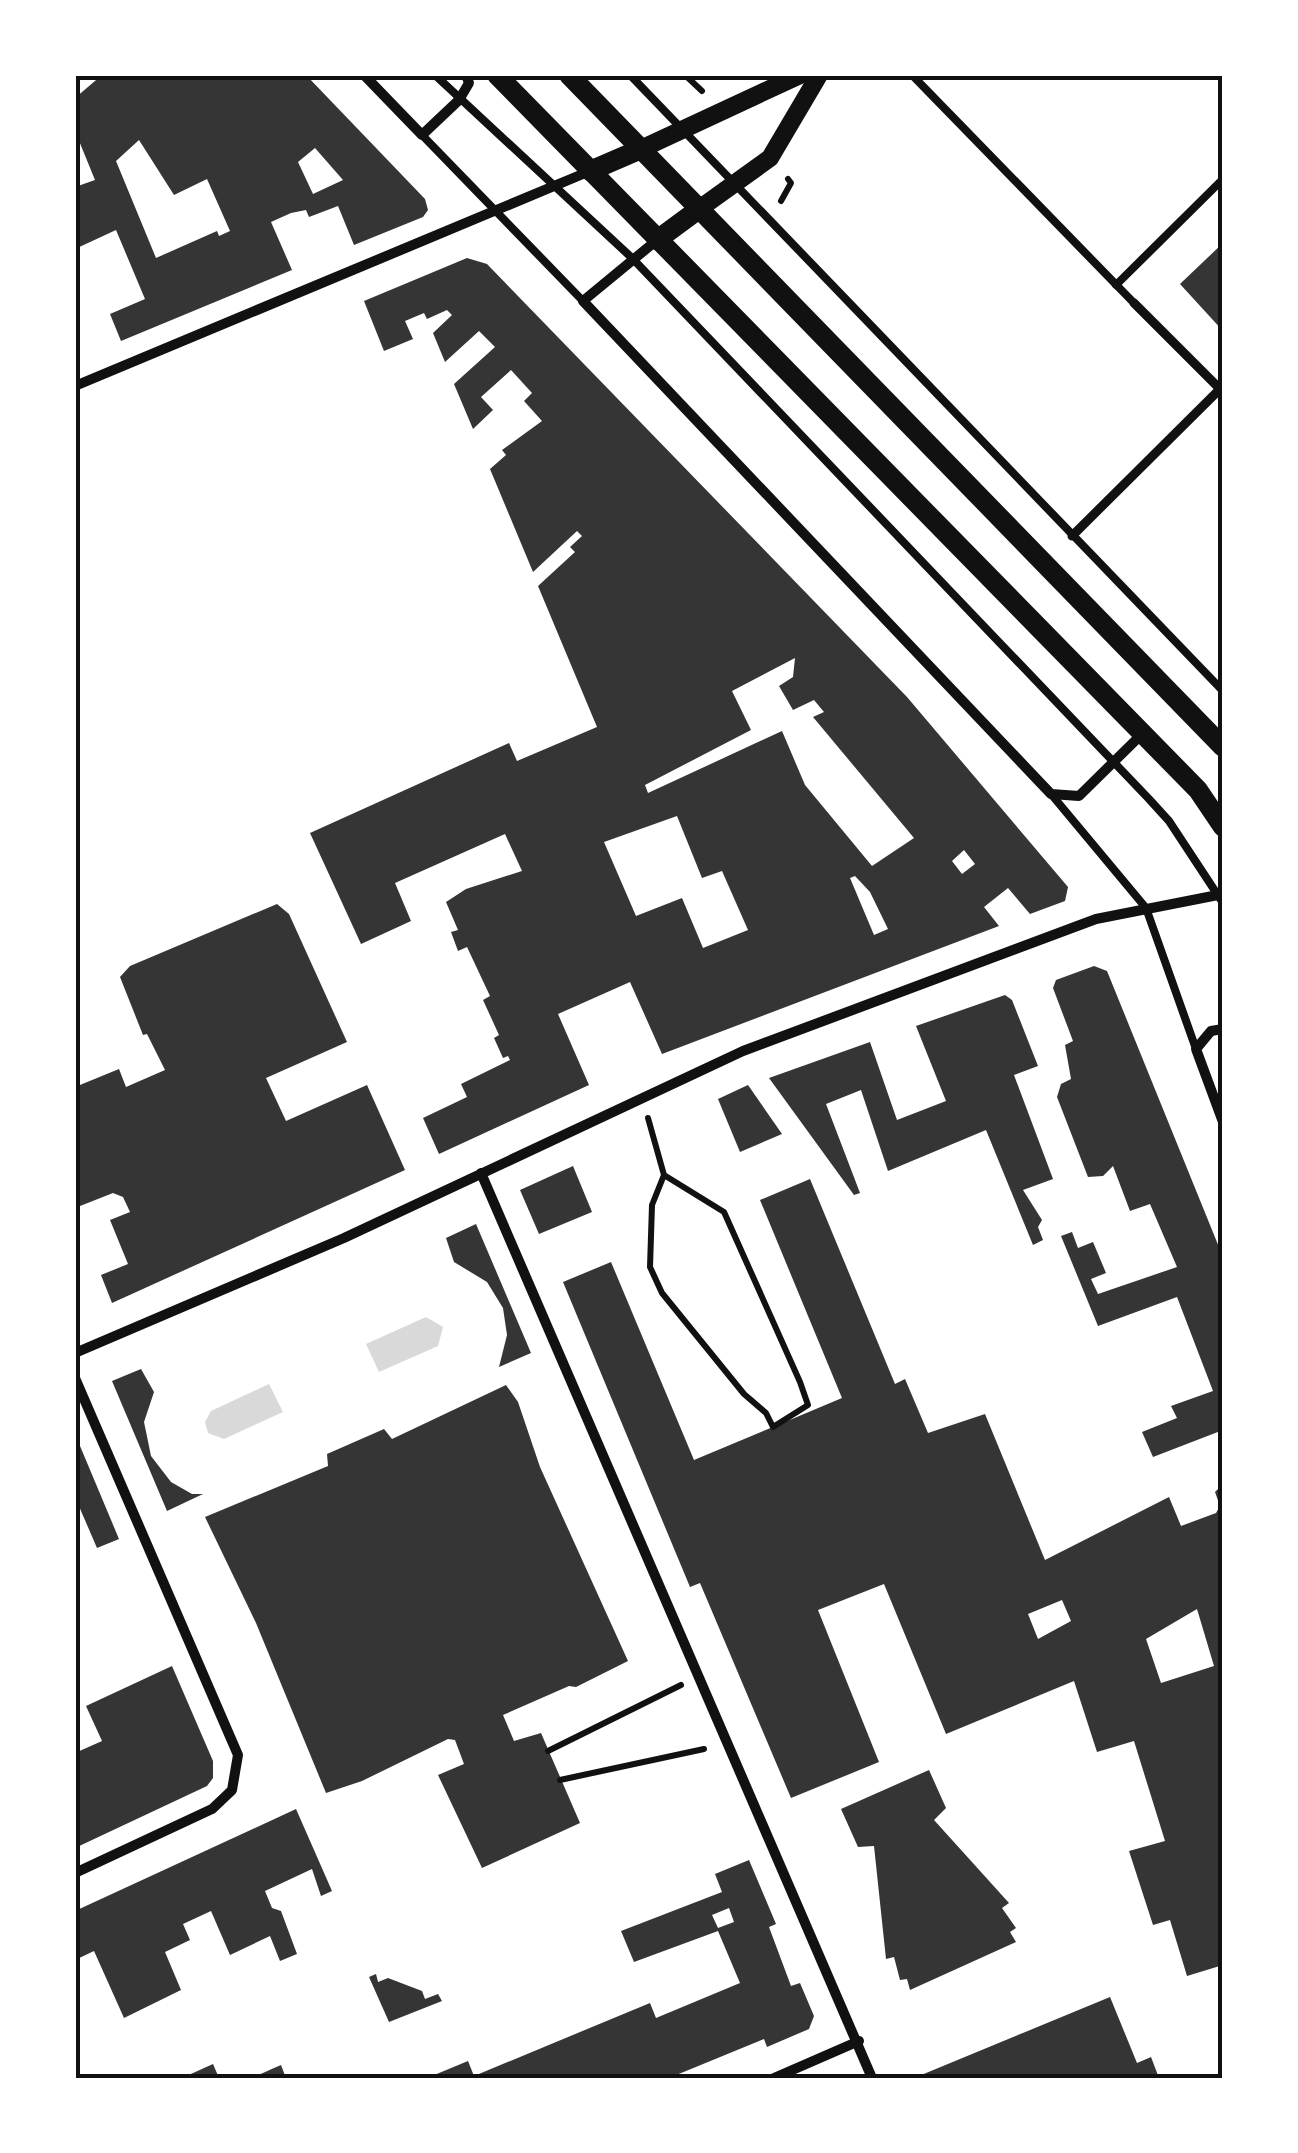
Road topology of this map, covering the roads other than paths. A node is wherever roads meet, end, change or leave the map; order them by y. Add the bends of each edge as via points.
1 (364, 75) edge
2 (436, 75) edge
3 (466, 75) edge
4 (498, 75) edge
5 (570, 75) edge
6 (630, 75) edge
7 (800, 75) edge
8 (819, 75) edge
9 (912, 75) edge
10 (459, 100) junction
11 (683, 130) junction
12 (422, 134) junction
13 (641, 149) junction
14 (590, 171) junction
15 (1223, 179) edge
16 (732, 186) junction
17 (556, 187) junction
18 (699, 210) junction
19 (498, 213) junction
20 (657, 240) junction
21 (632, 258) junction
22 (1116, 284) junction
23 (584, 301) junction
24 (1134, 302) joint
25 (75, 386) edge
26 (1222, 391) edge
27 (1072, 536) junction
28 (1223, 691) edge
29 (1142, 734) junction
30 (1223, 747) edge
31 (1112, 763) junction
32 (1051, 794) junction
33 (1223, 827) edge
34 (1222, 898) edge
35 (1146, 908) junction
36 (1223, 1029) edge
37 (1196, 1049) junction
38 (1223, 1122) edge
39 (480, 1173) junction
40 (75, 1353) edge
41 (75, 1378) edge
42 (75, 1873) edge
43 (860, 2041) junction
44 (774, 2078) edge
45 (872, 2078) edge

1 - 12 street
2 - 10 lane
3 - 10 street via 469,83
4 - 14 main road
5 - 13 main road
6 - 11 lane
7 - 11 street
8 - 16 street via 770,158
9 - 22 lane
10 - 12 street
10 - 17 lane
11 - 13 street
11 - 16 lane
12 - 19 lane
13 - 14 main road
13 - 18 main road
14 - 17 street
14 - 20 main road
15 - 22 lane
16 - 18 street
16 - 27 lane
17 - 19 street
17 - 21 lane
18 - 20 main road
18 - 30 main road
19 - 23 lane
19 - 25 street
20 - 21 street
20 - 29 main road
21 - 23 street
21 - 31 lane
22 - 24 lane
23 - 32 street
24 - 26 street
26 - 27 street
27 - 28 lane
29 - 31 street
29 - 33 main road via 1198,790
31 - 32 street via 1079,796
31 - 34 lane via 1169,821
32 - 35 lane
34 - 35 street
35 - 37 lane
35 - 39 street via 1096,919 744,1050
36 - 37 street via 1211,1031
37 - 38 street
39 - 40 street
39 - 43 street
41 - 42 street via 238,1754 232,1790 212,1809
43 - 44 street
43 - 45 street

